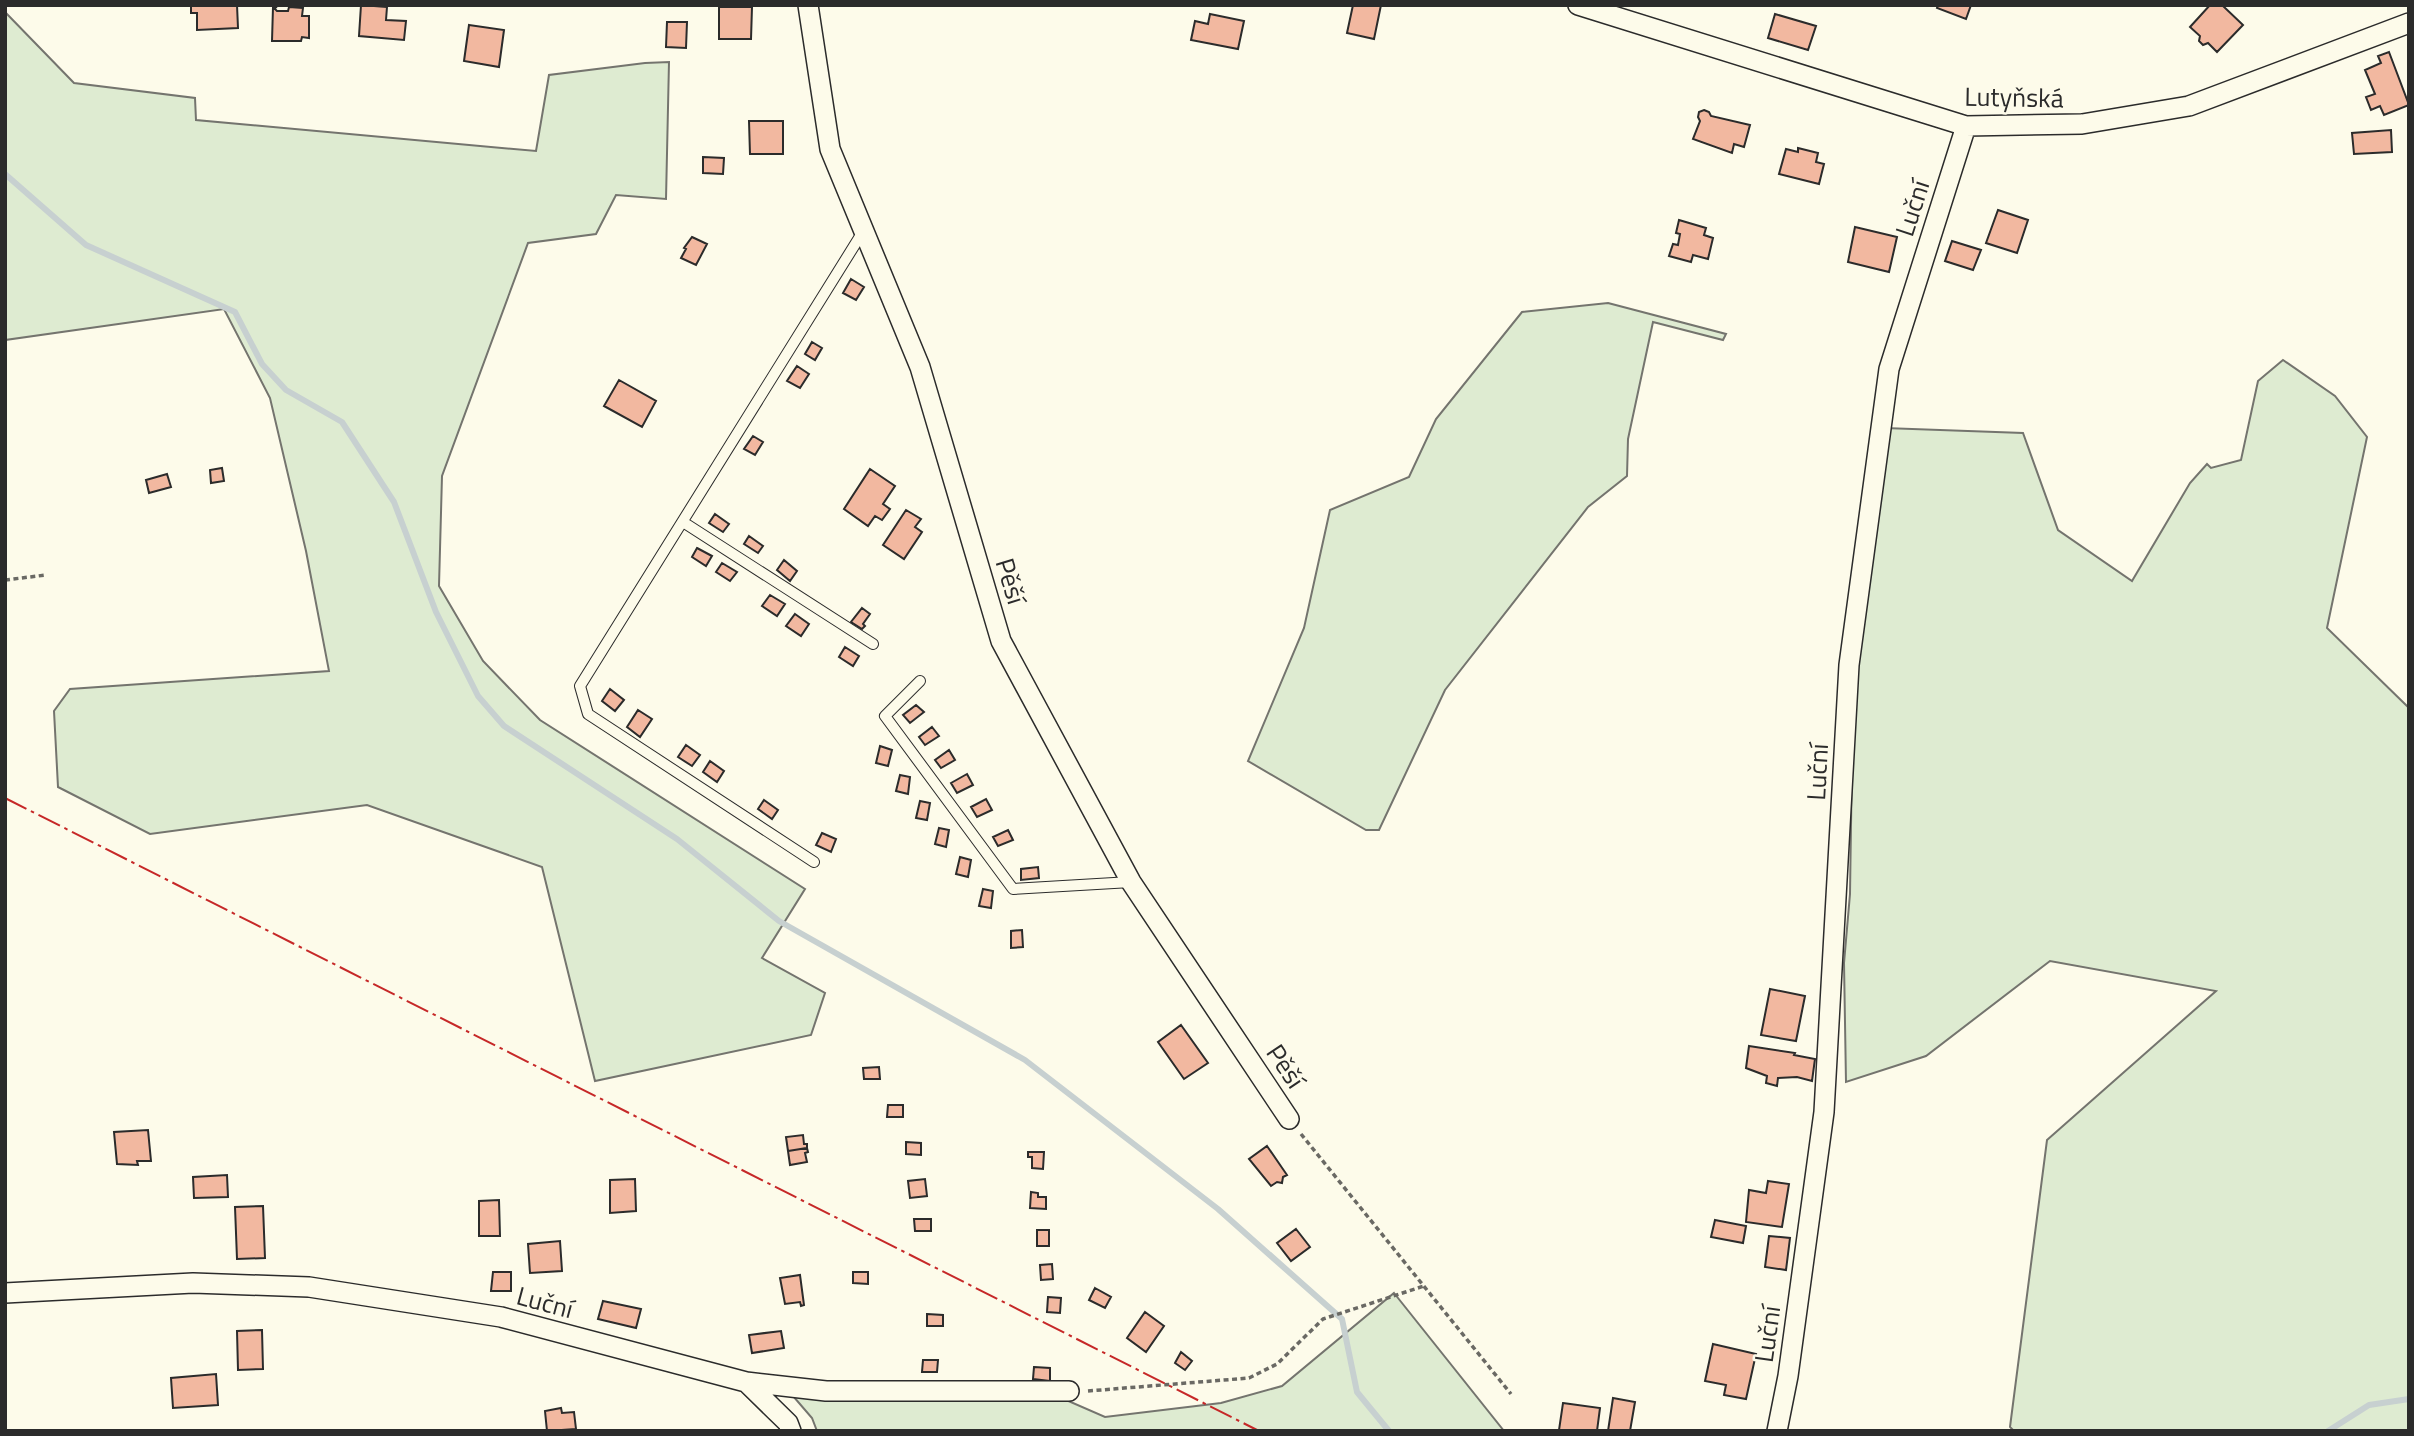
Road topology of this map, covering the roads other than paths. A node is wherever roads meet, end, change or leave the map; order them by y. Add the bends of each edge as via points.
1 (808, 5) edge
2 (1578, 5) edge
3 (2409, 23) edge
4 (1966, 126) junction
5 (864, 230) junction
6 (683, 523) junction
7 (873, 644) dead end
8 (920, 681) dead end
9 (814, 862) dead end
10 (1131, 882) junction
11 (1289, 1119) road end
12 (5, 1293) edge
13 (746, 1382) junction
14 (1069, 1391) road end
15 (791, 1431) edge
16 (1777, 1431) edge

1 - 5 street, Pěší via 830,149
2 - 4 street, Lutyňská
3 - 4 street, Lutyňská via 2189,106 2082,124
4 - 16 street, Luční via 1889,369 1849,665 1825,1112
5 - 6 lane
5 - 10 street, Pěší via 920,367 1001,641
6 - 7 lane
6 - 9 lane via 580,687 588,714
8 - 10 lane via 885,716 1013,888
10 - 11 street, Pěší
12 - 13 street, Luční via 193,1283 309,1287 501,1317
13 - 14 street, Luční via 826,1391
13 - 15 street

